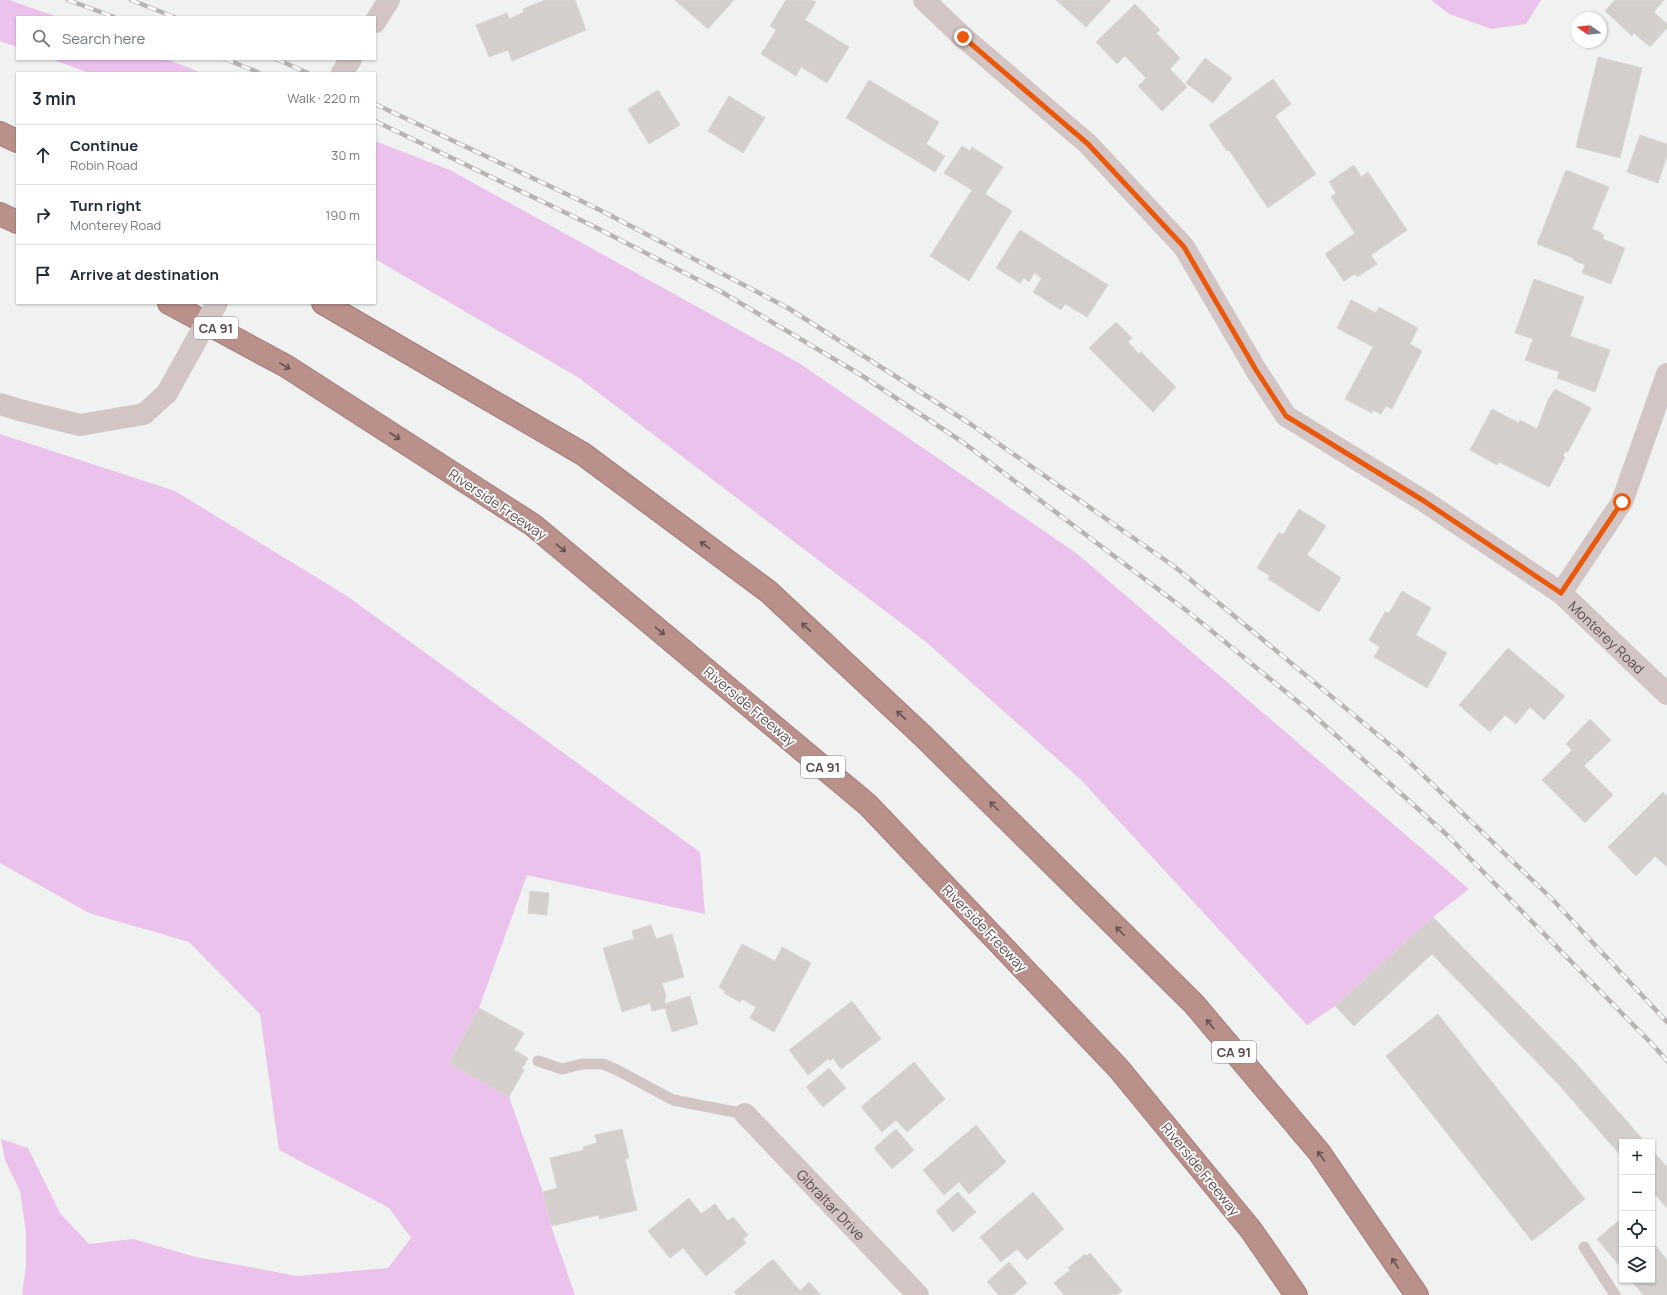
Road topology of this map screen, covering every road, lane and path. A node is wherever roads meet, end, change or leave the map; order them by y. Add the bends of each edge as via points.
1 (389, 0) edge
2 (924, 0) edge
3 (376, 20) edge
4 (350, 60) edge
5 (343, 72) edge
6 (0, 133) edge
7 (16, 141) edge
8 (0, 214) edge
9 (16, 222) edge
10 (171, 304) edge
11 (215, 304) edge
12 (325, 304) edge
13 (1667, 374) edge
14 (0, 404) edge
15 (1561, 593) junction
16 (1667, 694) edge
17 (538, 1061) dead end
18 (745, 1114) joint
19 (1584, 1247) dead end
20 (918, 1295) edge
21 (1296, 1295) edge
22 (1417, 1295) edge
23 (1615, 1295) edge

1 - 3 street
2 - 15 street, Monterey Road via 963,37 1088,144 1184,247 1286,416 1424,501
4 - 5 street
6 - 7 highway
8 - 9 highway
10 -> 21 highway, Riverside Freeway / CA 91 via 286,366 533,525 868,805 1119,1069 1251,1230
11 - 14 street, bridge via 167,393 144,414 80,425
22 -> 12 highway, CA 91 via 1319,1152 1194,1004 923,736 769,592 583,454
13 - 15 street via 1622,502
15 - 16 street, Monterey Road
17 - 18 lane via 562,1069 582,1064 603,1064 673,1100
18 - 20 street, Gibraltar Drive
19 - 23 lane

